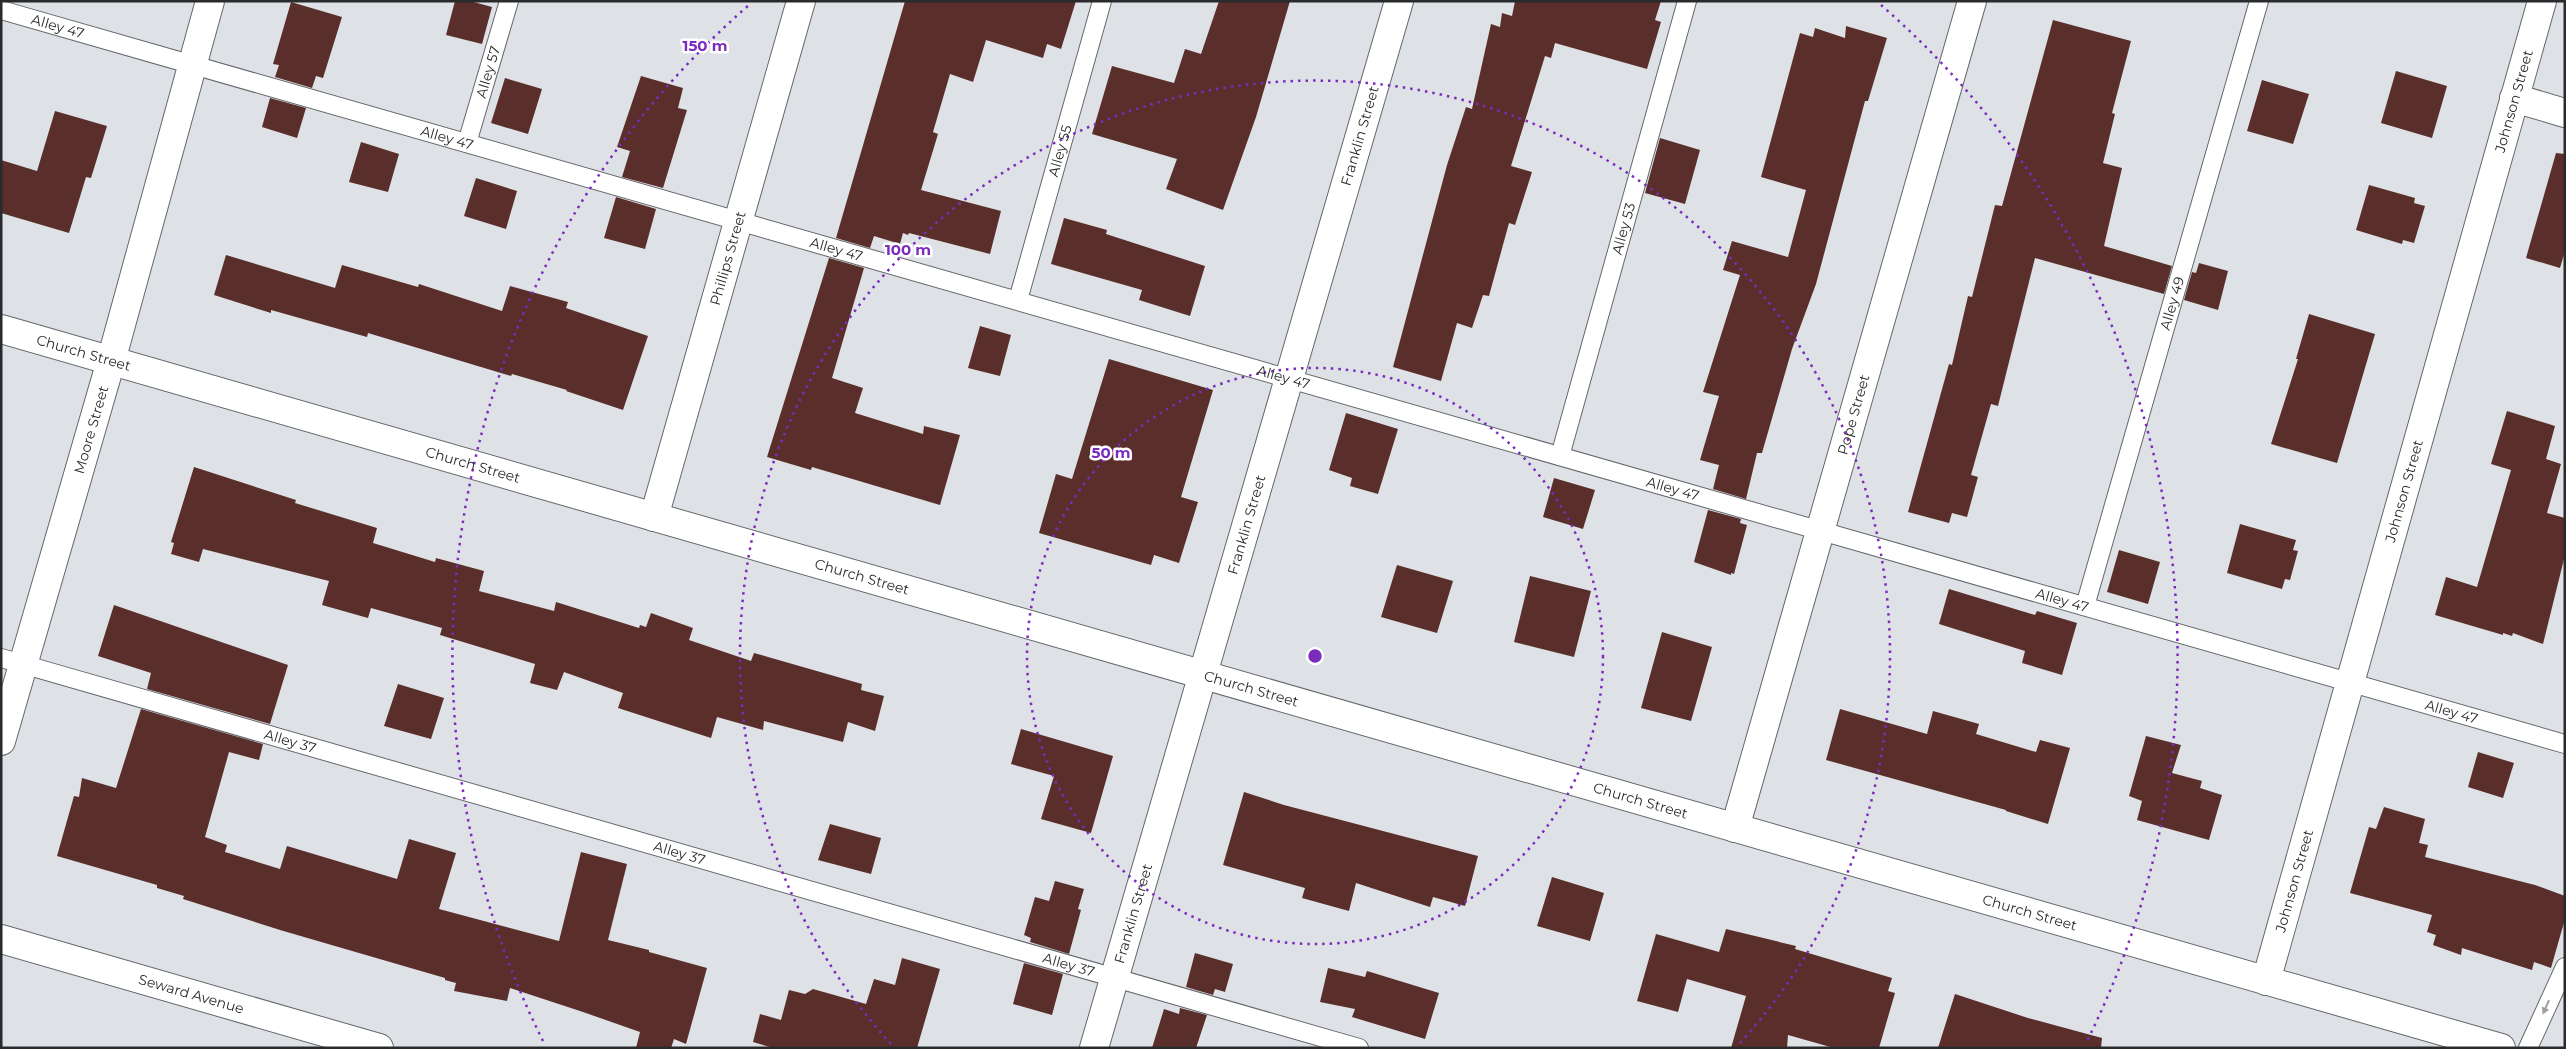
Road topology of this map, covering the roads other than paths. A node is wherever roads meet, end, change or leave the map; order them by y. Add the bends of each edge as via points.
1 (210, 1) edge
2 (509, 1) edge
3 (801, 1) edge
4 (1102, 1) edge
5 (1399, 1) edge
6 (1687, 1) edge
7 (1972, 1) edge
8 (2258, 1) edge
9 (2542, 1) edge
10 (1, 10) edge
11 (192, 64) junction
12 (2514, 98) junction
13 (2565, 112) edge
14 (467, 143) junction
15 (739, 221) junction
16 (1018, 300) junction
17 (1, 330) edge
18 (111, 361) junction
19 (1289, 378) junction
20 (1560, 456) junction
21 (654, 517) junction
22 (1821, 530) junction
23 (2085, 606) junction
24 (12, 661) edge
25 (1203, 675) junction
26 (2350, 682) junction
27 (1, 741) edge
28 (2565, 744) edge
29 (1735, 828) junction
30 (1, 939) edge
31 (2565, 967) edge
32 (1115, 978) junction
33 (2266, 981) junction
34 (379, 1048) edge
35 (1094, 1048) edge
36 (1359, 1048) edge
37 (2502, 1048) edge
38 (2528, 1048) edge

1 - 11 street, Moore Street
2 - 14 lane, Alley 57
3 - 15 street, Phillips Street
4 - 16 lane, Alley 55
5 - 19 street, Franklin Street
6 - 20 lane, Alley 53
7 - 22 street, Pope Street
8 - 23 lane, Alley 49
9 - 12 street, Johnson Street
10 - 11 lane, Alley 47
11 - 14 lane, Alley 47
11 - 18 street, Moore Street
12 - 13 street
12 - 26 street, Johnson Street
14 - 15 lane, Alley 47
15 - 16 lane, Alley 47
15 - 21 street, Phillips Street
16 - 19 lane, Alley 47
17 - 18 street, Church Street
18 - 21 street, Church Street
18 - 24 street, Moore Street
19 - 20 lane, Alley 47
19 - 25 street, Franklin Street
20 - 22 lane, Alley 47
21 - 25 street, Church Street
22 - 23 lane, Alley 47
22 - 29 street, Pope Street
23 - 26 lane, Alley 47
24 - 27 street, Moore Street
24 - 32 lane, Alley 37
25 - 29 street, Church Street
25 - 32 street, Franklin Street
26 - 28 lane, Alley 47
26 - 33 street, Johnson Street
29 - 33 street, Church Street
30 - 34 street, Seward Avenue
31 -> 38 lane
32 - 35 street, Franklin Street
32 - 36 lane, Alley 37
33 - 37 street, Church Street

